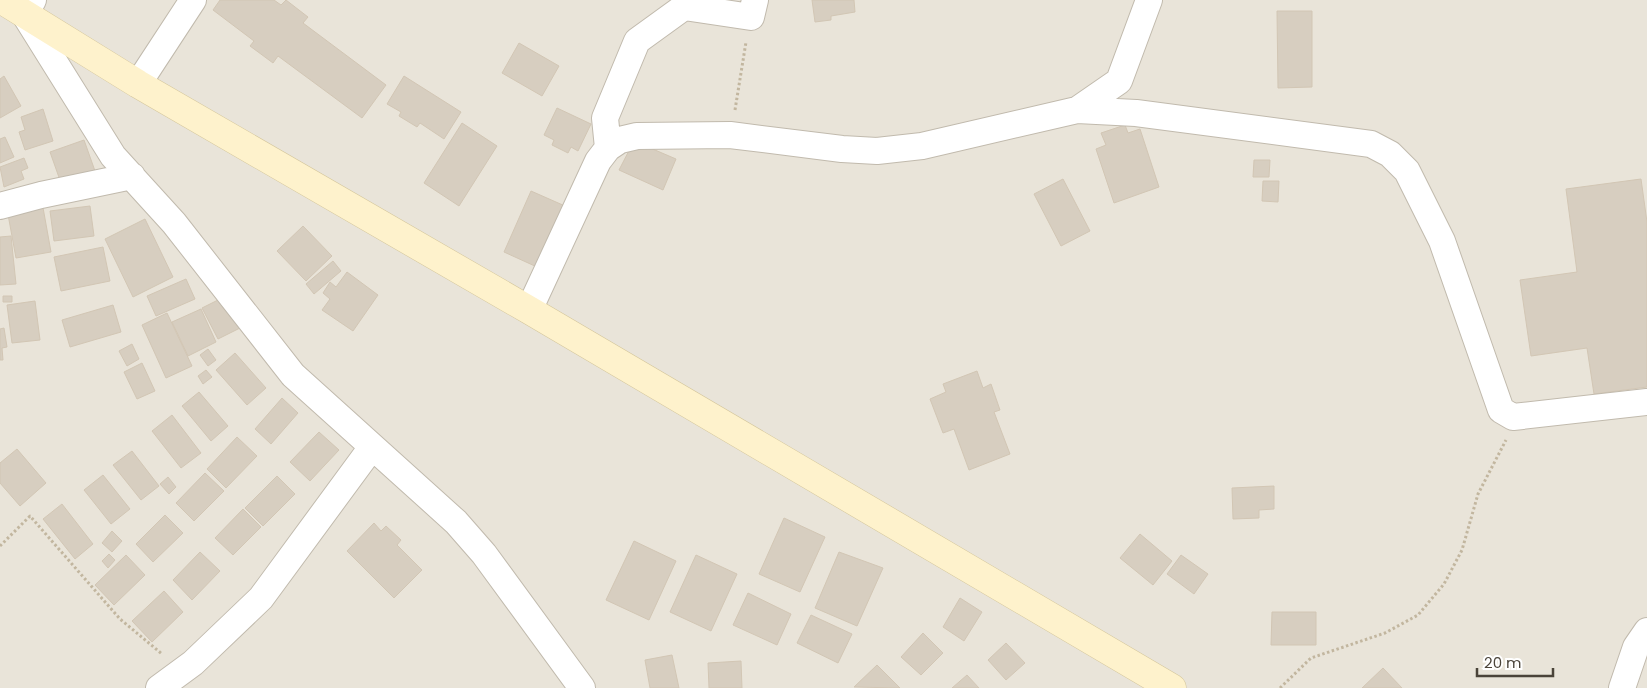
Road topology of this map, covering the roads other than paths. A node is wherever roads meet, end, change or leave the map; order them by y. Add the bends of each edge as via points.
1 (2, 0) edge
2 (193, 0) edge
3 (1148, 0) edge
4 (29, 8) edge
5 (753, 8) edge
6 (138, 84) junction
7 (1077, 110) junction
8 (608, 148) junction
9 (132, 176) junction
10 (0, 206) edge
11 (530, 310) junction
12 (1647, 402) edge
13 (372, 447) junction
14 (1647, 631) edge
15 (159, 688) edge
16 (582, 688) edge
17 (1172, 688) edge
18 (1622, 688) edge

1 - 4 street
2 - 6 street
3 - 7 street via 1119,80
4 - 6 street
4 - 9 street via 88,118 113,156
5 - 8 street via 684,7 637,41 605,118
6 - 11 street
7 - 8 street via 922,146 877,151 730,135 637,136 620,140
7 - 12 street via 1136,113 1371,144 1390,154 1407,171 1442,241 1502,410 1513,417
8 - 11 street via 578,200
9 - 10 street
9 - 13 street via 174,223 293,375
11 - 17 street
13 - 15 street via 260,598
13 - 16 street via 456,522 484,554
14 - 18 street via 1636,647

